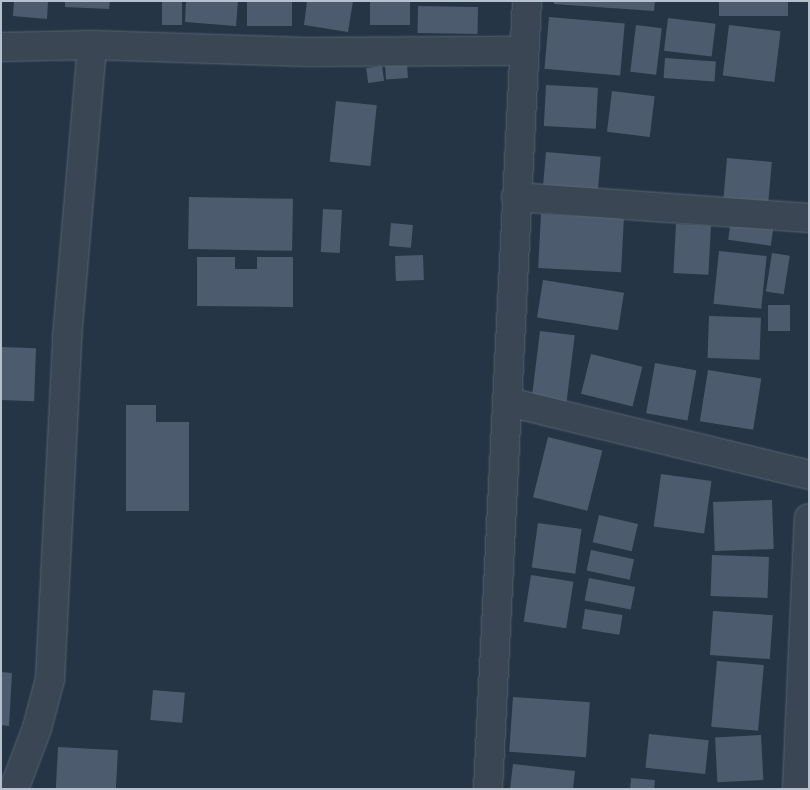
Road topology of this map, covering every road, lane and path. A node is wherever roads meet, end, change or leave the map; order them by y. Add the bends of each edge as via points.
1 (527, 1) edge
2 (92, 45) junction
3 (1, 47) edge
4 (522, 51) junction
5 (516, 197) junction
6 (809, 218) edge
7 (508, 402) junction
8 (809, 475) edge
9 (809, 518) edge
10 (14, 789) edge
11 (488, 789) edge
12 (797, 789) edge

1 - 4 street
2 - 3 street
2 - 4 street via 306,52
2 - 10 street via 67,338 50,679 37,728
4 - 5 street
5 - 6 street
5 - 7 street
7 - 8 street
7 - 11 street
9 - 12 street

